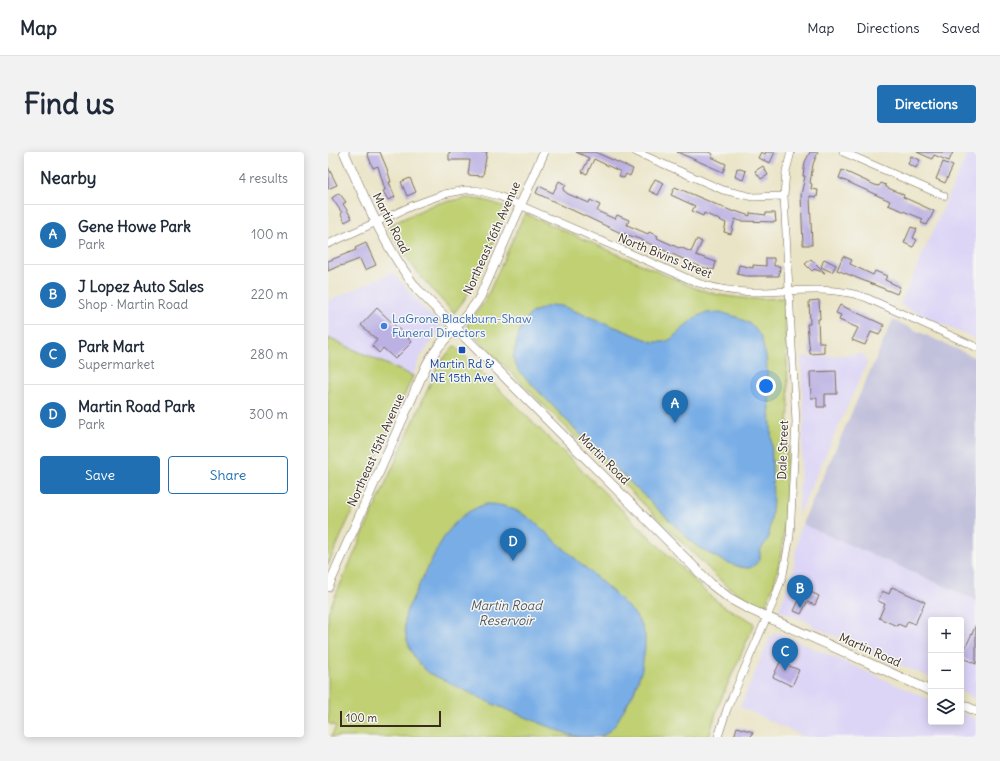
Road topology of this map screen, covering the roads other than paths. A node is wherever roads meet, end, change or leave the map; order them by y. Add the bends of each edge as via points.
1 (344, 152) edge
2 (544, 152) edge
3 (636, 152) edge
4 (791, 152) edge
5 (843, 152) edge
6 (784, 196) junction
7 (944, 196) dead end
8 (520, 206) junction
9 (375, 223) junction
10 (328, 244) edge
11 (789, 291) junction
12 (455, 328) junction
13 (976, 348) edge
14 (328, 588) edge
15 (767, 618) junction
16 (928, 690) edge
17 (964, 705) edge
18 (976, 711) edge
19 (718, 737) edge

1 - 9 street, Martin Road
2 - 8 street, Northeast 16th Avenue
3 - 6 street via 701,181 738,194 753,197
4 - 6 street, Dale Street
5 - 7 street
6 - 11 street, Dale Street
8 - 9 street, North Bivins Street via 487,192 457,191 425,200
8 - 11 street, North Bivins Street via 698,283 743,292
8 - 12 street, Northeast 16th Avenue via 480,297
9 - 10 street
9 - 12 street, Martin Road via 403,271
11 - 13 street, North Bivins Street via 843,291 860,296
11 - 15 street, Dale Street via 796,422 791,525 782,575
12 - 14 street, Northeast 15th Avenue via 434,351 426,366
12 - 15 street, Martin Road via 712,584 740,605
15 - 16 street, Martin Road
15 - 19 street, Dale Street via 727,709
17 - 18 street

